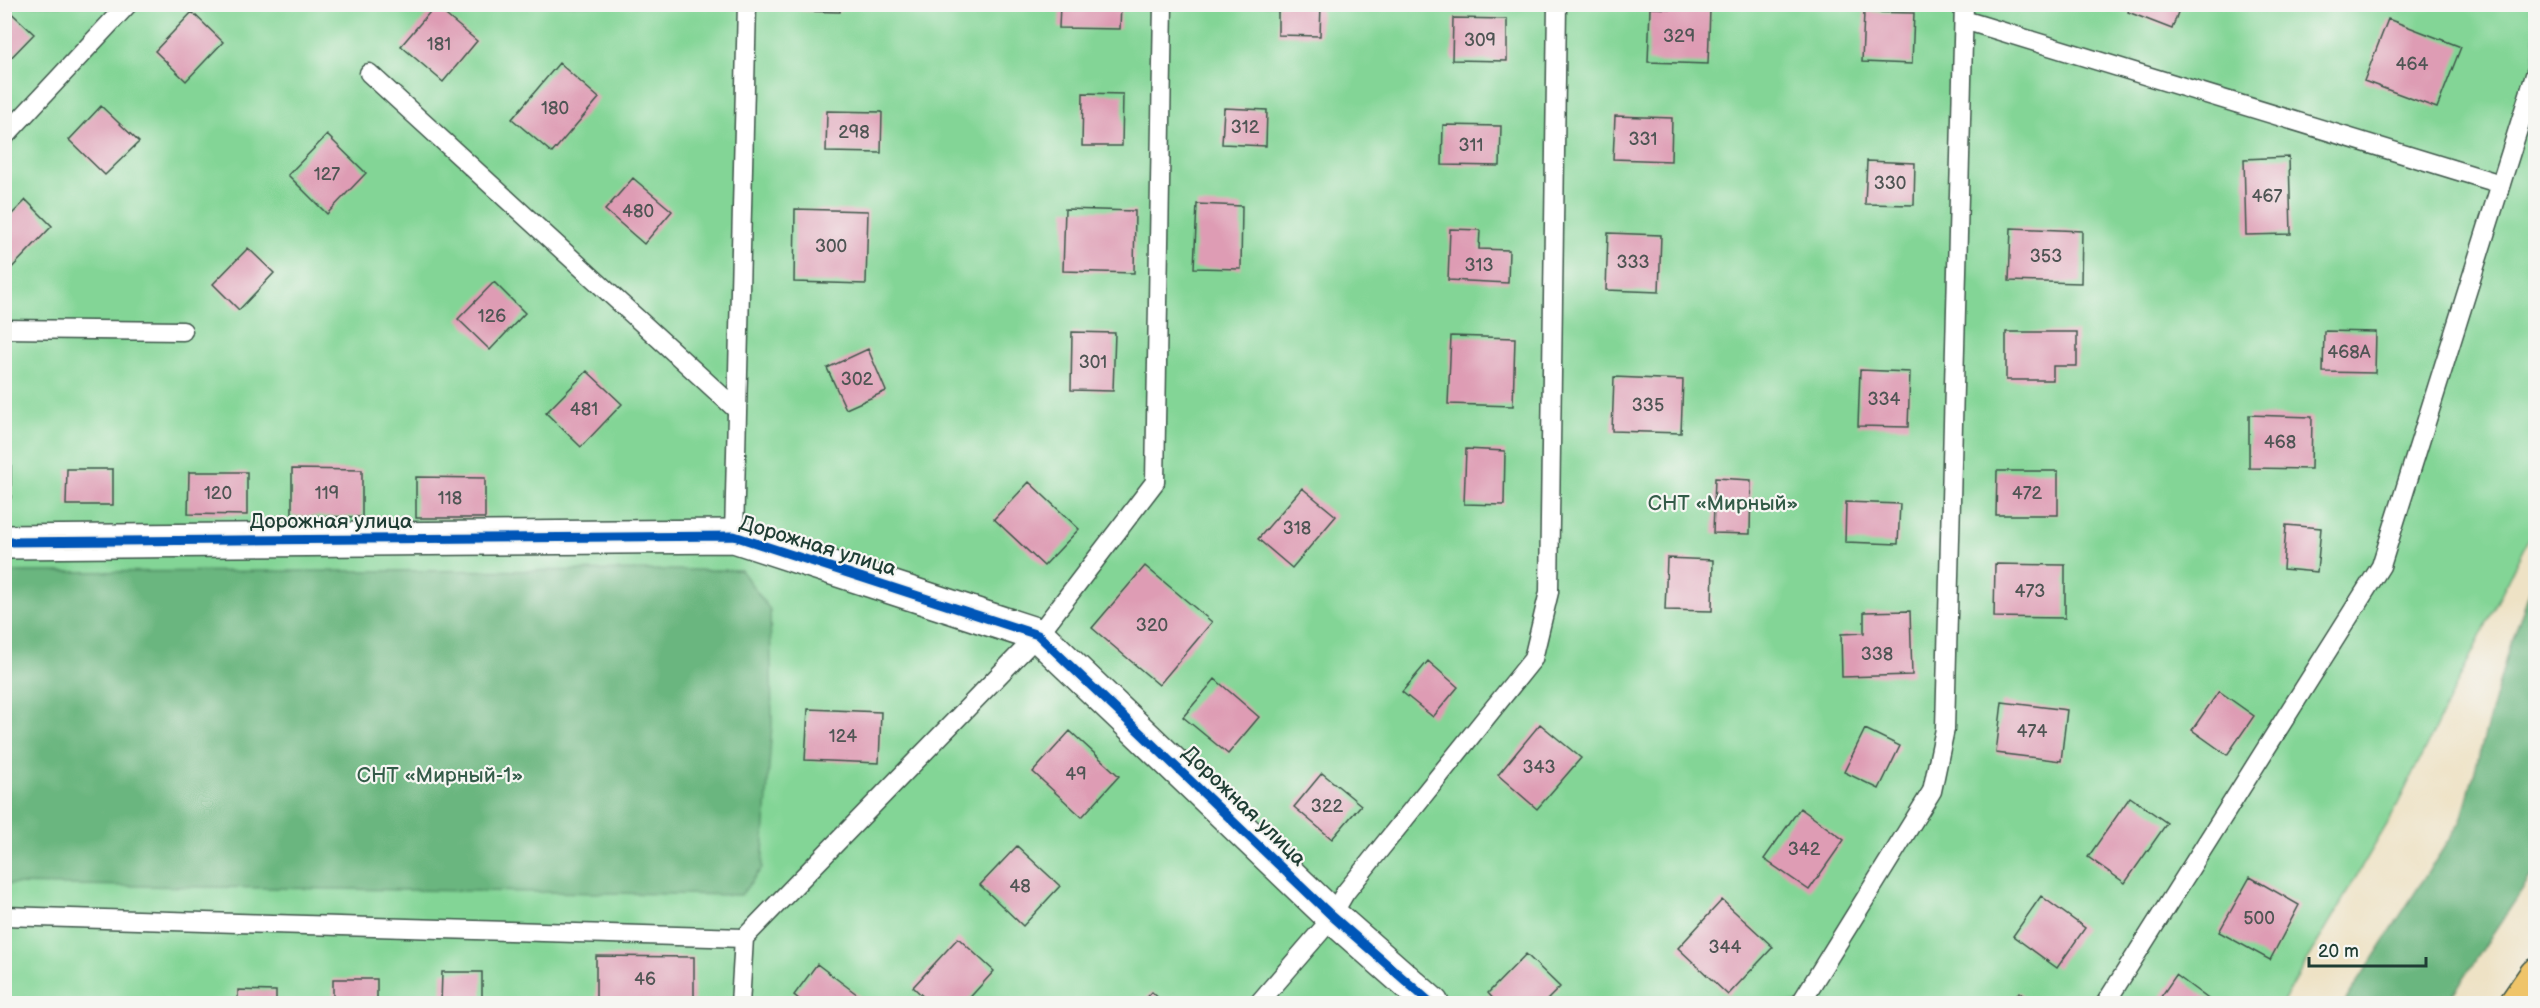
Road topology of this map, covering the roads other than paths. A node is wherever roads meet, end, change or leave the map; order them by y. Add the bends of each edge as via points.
1 (128, 4) edge
2 (747, 4) edge
3 (1163, 4) edge
4 (1557, 4) edge
5 (1964, 12) edge
6 (2535, 72) edge
7 (369, 73) dead end
8 (4, 137) edge
9 (2501, 184) junction
10 (4, 329) edge
11 (183, 331) dead end
12 (737, 410) junction
13 (734, 536) junction
14 (4, 542) edge
15 (1038, 635) junction
16 (1332, 915) junction
17 (4, 916) edge
18 (744, 938) junction
19 (2535, 975) edge
20 (740, 1004) edge
21 (1258, 1004) edge
22 (1432, 1004) edge
23 (1800, 1004) edge
24 (2105, 1004) edge
25 (2517, 1004) edge

1 - 8 lane
2 - 12 lane
3 - 15 lane via 1155,482
4 - 16 lane via 1550,580 1544,615 1533,659 1345,893
5 - 9 lane
5 - 23 lane via 1945,729 1932,791
6 - 9 lane
7 - 12 lane
9 - 24 lane via 2381,566
10 - 11 lane
12 - 13 lane
13 - 14 street, Дорожная улица
13 - 15 street, Дорожная улица
15 - 16 street, Дорожная улица
15 - 18 lane
16 - 21 lane
16 - 22 street, Дорожная улица
17 - 18 lane
18 - 20 lane
19 - 25 main road

